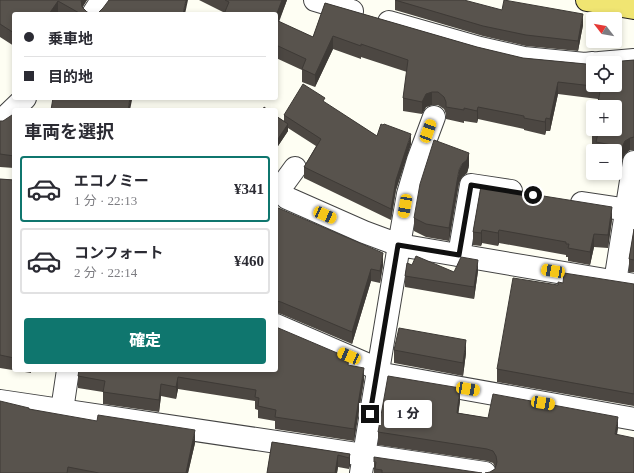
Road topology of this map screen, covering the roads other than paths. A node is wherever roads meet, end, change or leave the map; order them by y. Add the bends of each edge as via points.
1 (102, 0) edge
2 (315, 0) edge
3 (587, 0) edge
4 (634, 8) edge
5 (94, 12) edge
6 (634, 60) edge
7 (622, 61) edge
8 (586, 64) edge
9 (23, 100) edge
10 (15, 108) edge
11 (12, 110) edge
12 (434, 117) dead end
13 (0, 122) edge
14 (634, 162) edge
15 (295, 168) dead end
16 (533, 195) edge
17 (564, 200) edge
18 (630, 210) edge
19 (398, 245) junction
20 (459, 255) junction
21 (625, 283) edge
22 (278, 326) edge
23 (378, 371) junction
24 (68, 372) edge
25 (0, 401) edge
26 (62, 410) junction
27 (634, 419) edge
28 (362, 464) edge
29 (485, 473) edge

1 - 5 street
2 - 8 street via 480,48 524,58
3 - 4 main road
6 - 7 street
9 - 10 street
11 - 13 street
12 - 19 street via 408,194
14 - 18 street
15 - 19 street via 279,190 287,198
16 - 20 street via 471,185
17 - 18 street
18 - 21 street
19 - 20 street
19 - 23 street
20 - 21 street
22 - 23 street
23 - 27 street
23 - 28 street
24 - 26 street
25 - 26 street
26 - 28 street
28 - 29 street

